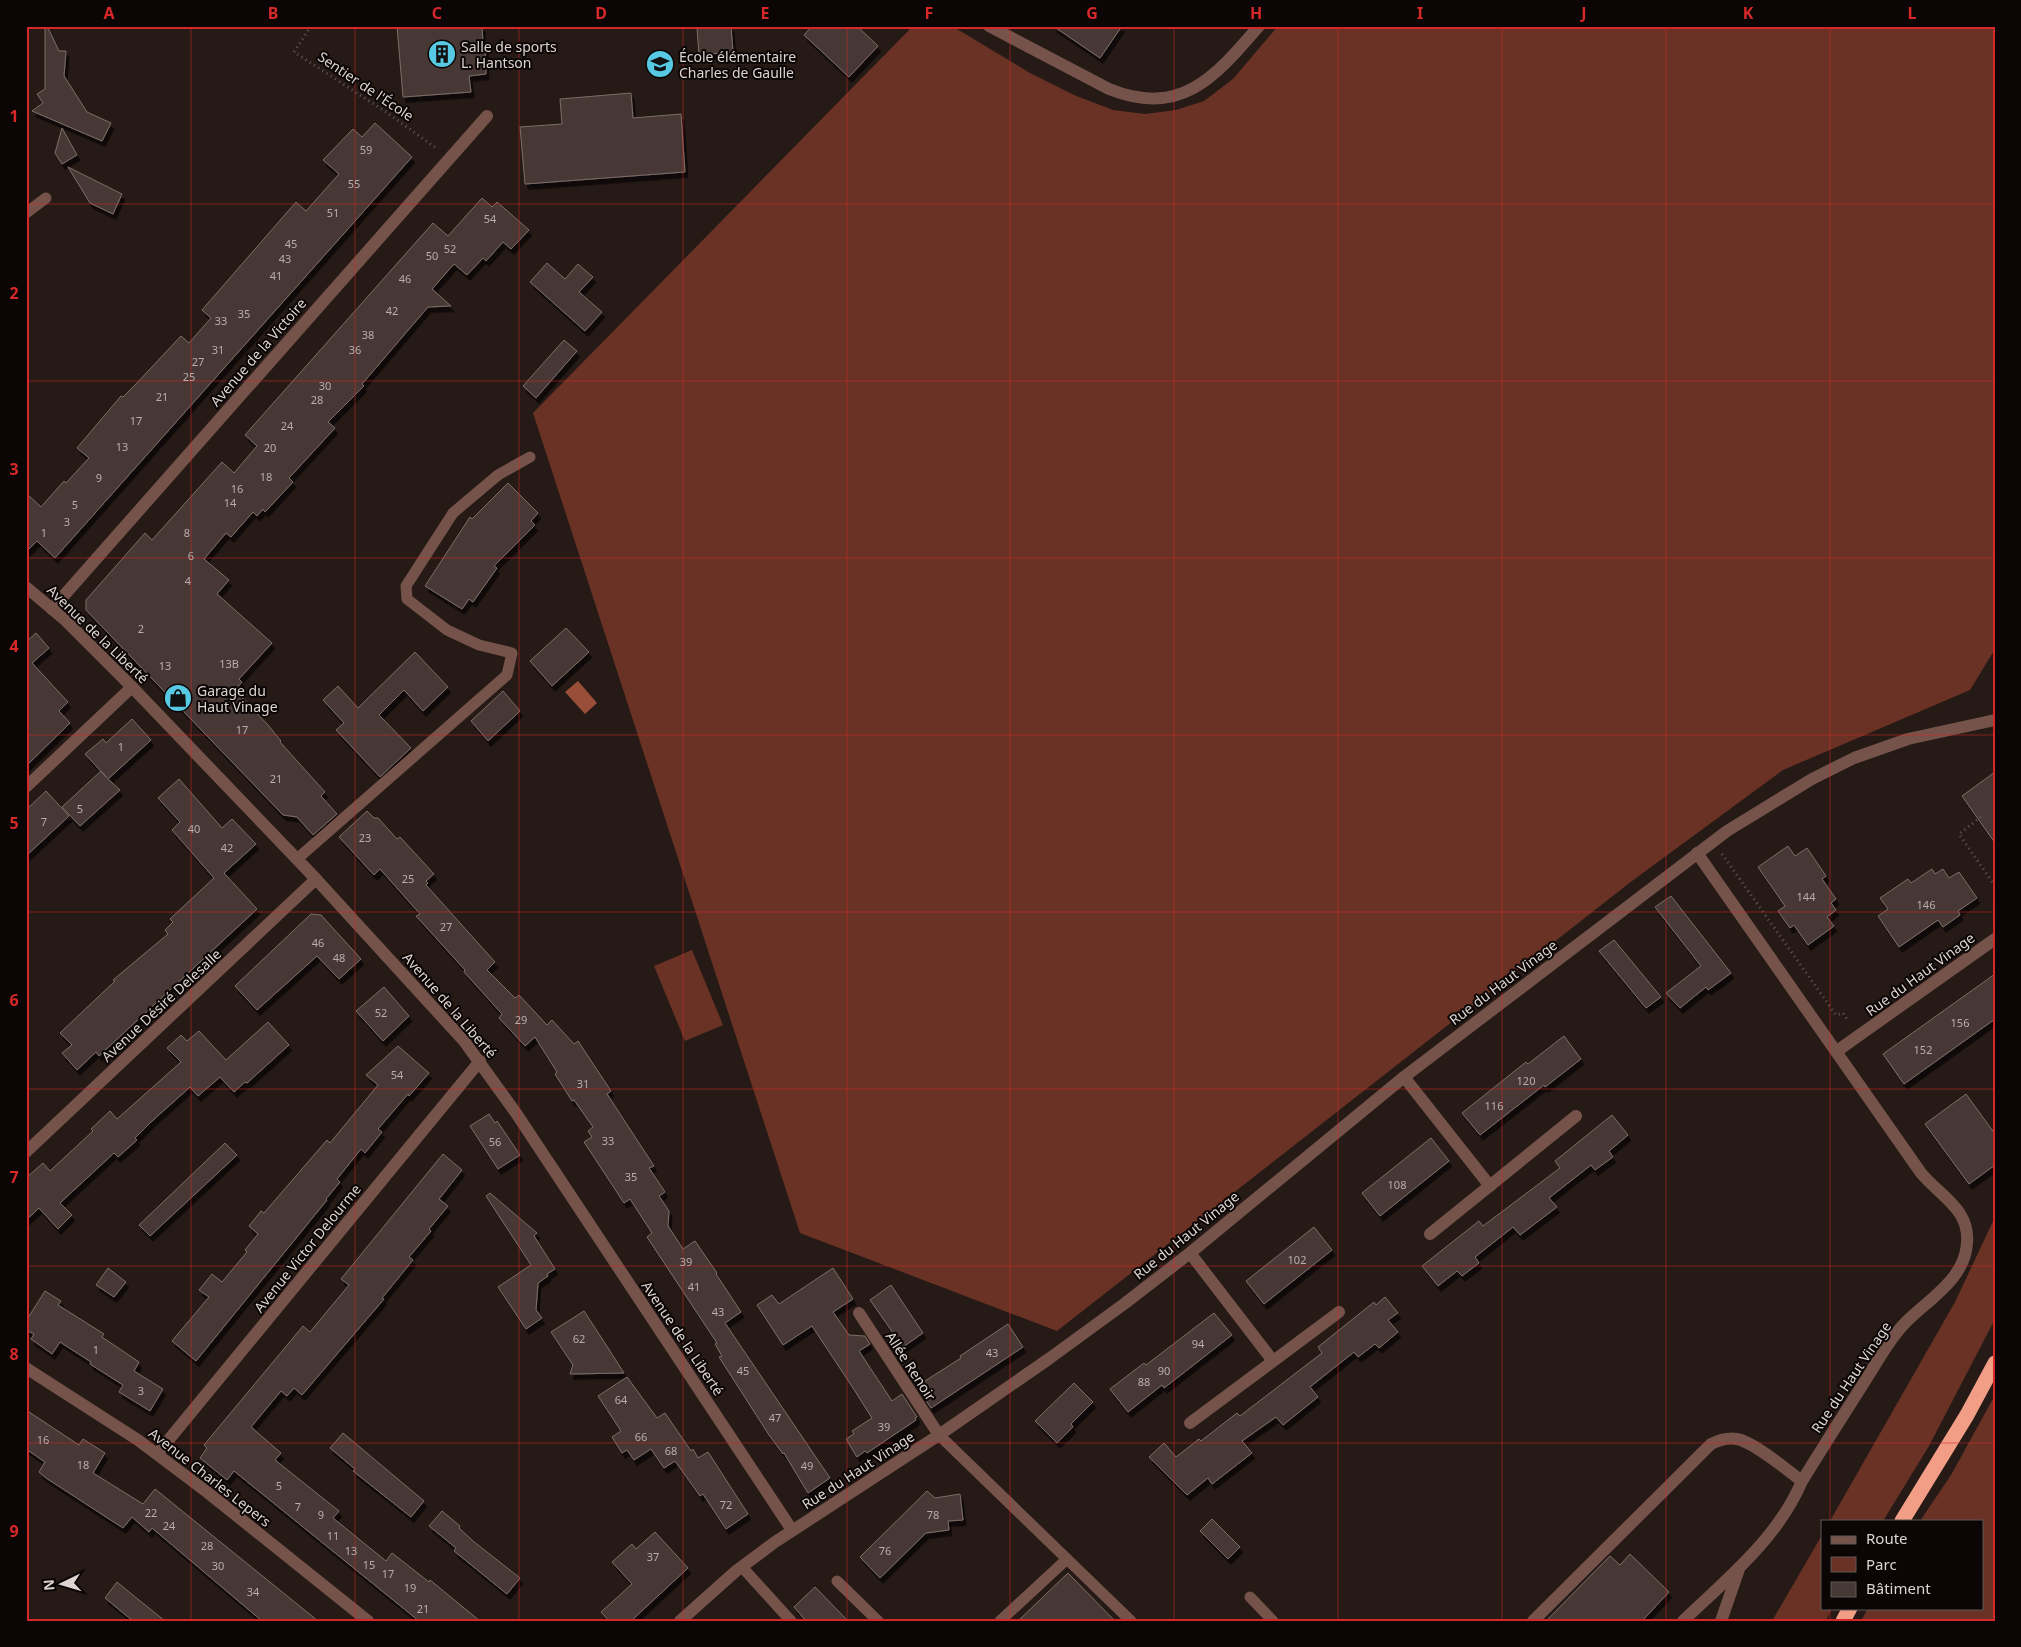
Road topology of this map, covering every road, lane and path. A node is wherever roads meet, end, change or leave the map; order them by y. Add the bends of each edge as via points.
1 (311, 26) edge
2 (989, 26) edge
3 (1259, 26) edge
4 (487, 116) dead end
5 (450, 157) junction
6 (46, 198) dead end
7 (26, 213) edge
8 (530, 457) dead end
9 (26, 587) edge
10 (52, 609) junction
11 (132, 687) junction
12 (1995, 720) edge
13 (26, 787) edge
14 (1981, 817) dead end
15 (1712, 841) junction
16 (1697, 853) junction
17 (297, 859) junction
18 (316, 880) junction
19 (1995, 886) edge
20 (1995, 939) edge
21 (1858, 1037) junction
22 (1837, 1051) junction
23 (480, 1061) junction
24 (1404, 1077) junction
25 (1576, 1116) dead end
26 (26, 1152) edge
27 (1490, 1186) junction
28 (1430, 1234) dead end
29 (1190, 1253) junction
30 (1339, 1312) dead end
31 (859, 1313) dead end
32 (1273, 1361) junction
33 (1995, 1363) edge
34 (26, 1368) edge
35 (1190, 1423) dead end
36 (939, 1435) junction
37 (157, 1454) junction
38 (1802, 1481) junction
39 (1903, 1520) edge
40 (792, 1530) junction
41 (1067, 1559) junction
42 (742, 1567) junction
43 (1740, 1567) junction
44 (837, 1581) dead end
45 (1250, 1597) dead end
46 (368, 1621) edge
47 (680, 1621) edge
48 (791, 1621) edge
49 (878, 1621) edge
50 (1000, 1621) edge
51 (1131, 1621) edge
52 (1273, 1621) edge
53 (1533, 1621) edge
54 (1683, 1621) edge
55 (1721, 1621) edge

1 - 5 path, Sentier de l'École via 294,52
2 - 3 street via 1109,89 1142,100 1170,97 1201,84 1225,66
4 - 5 street, Avenue de la Victoire
5 - 10 street, Avenue de la Victoire
6 - 7 lane
8 - 17 lane via 498,474 453,513 406,586 407,599 447,630 479,645 512,653 507,676
9 - 10 street, Avenue de la Liberté
10 - 11 street, Avenue de la Liberté
11 - 13 street
11 - 17 street, Avenue de la Liberté
12 - 15 street, Rue du Haut Vinage via 1908,739 1854,758 1812,779
14 - 19 path via 1960,834
15 - 16 street, Rue du Haut Vinage
15 - 21 path via 1836,1014 1843,1013
16 - 22 street, Rue du Haut Vinage
16 - 24 street, Rue du Haut Vinage
17 - 18 street, Avenue de la Liberté
18 - 23 street, Avenue de la Liberté
18 - 26 street, Avenue Désiré Delesalle
20 - 21 street, Rue du Haut Vinage
21 - 22 street, Rue du Haut Vinage
22 - 38 street, Rue du Haut Vinage via 1921,1173 1953,1202 1965,1222 1967,1243 1961,1266 1953,1278 1898,1331
23 - 37 street, Avenue Victor Delourme
23 - 40 street, Avenue de la Liberté
24 - 27 street
24 - 29 street, Rue du Haut Vinage
25 - 27 street
27 - 28 street
29 - 32 street
29 - 36 street, Rue du Haut Vinage via 1050,1358
30 - 32 street
31 - 36 street, Allée Renoir
32 - 35 street
33 - 39 highway
34 - 37 street, Avenue Charles Lepers
36 - 40 street, Rue du Haut Vinage
36 - 41 lane
37 - 46 street, Avenue Charles Lepers
38 - 43 street, Rue du Haut Vinage via 1777,1527
38 - 53 street via 1749,1443 1738,1439 1718,1440
40 - 42 street, Rue du Haut Vinage
41 - 50 lane
41 - 51 lane
42 - 47 street, Rue du Haut Vinage
42 - 48 lane
43 - 54 street, Rue du Haut Vinage
43 - 55 street
44 - 49 lane
45 - 52 lane

